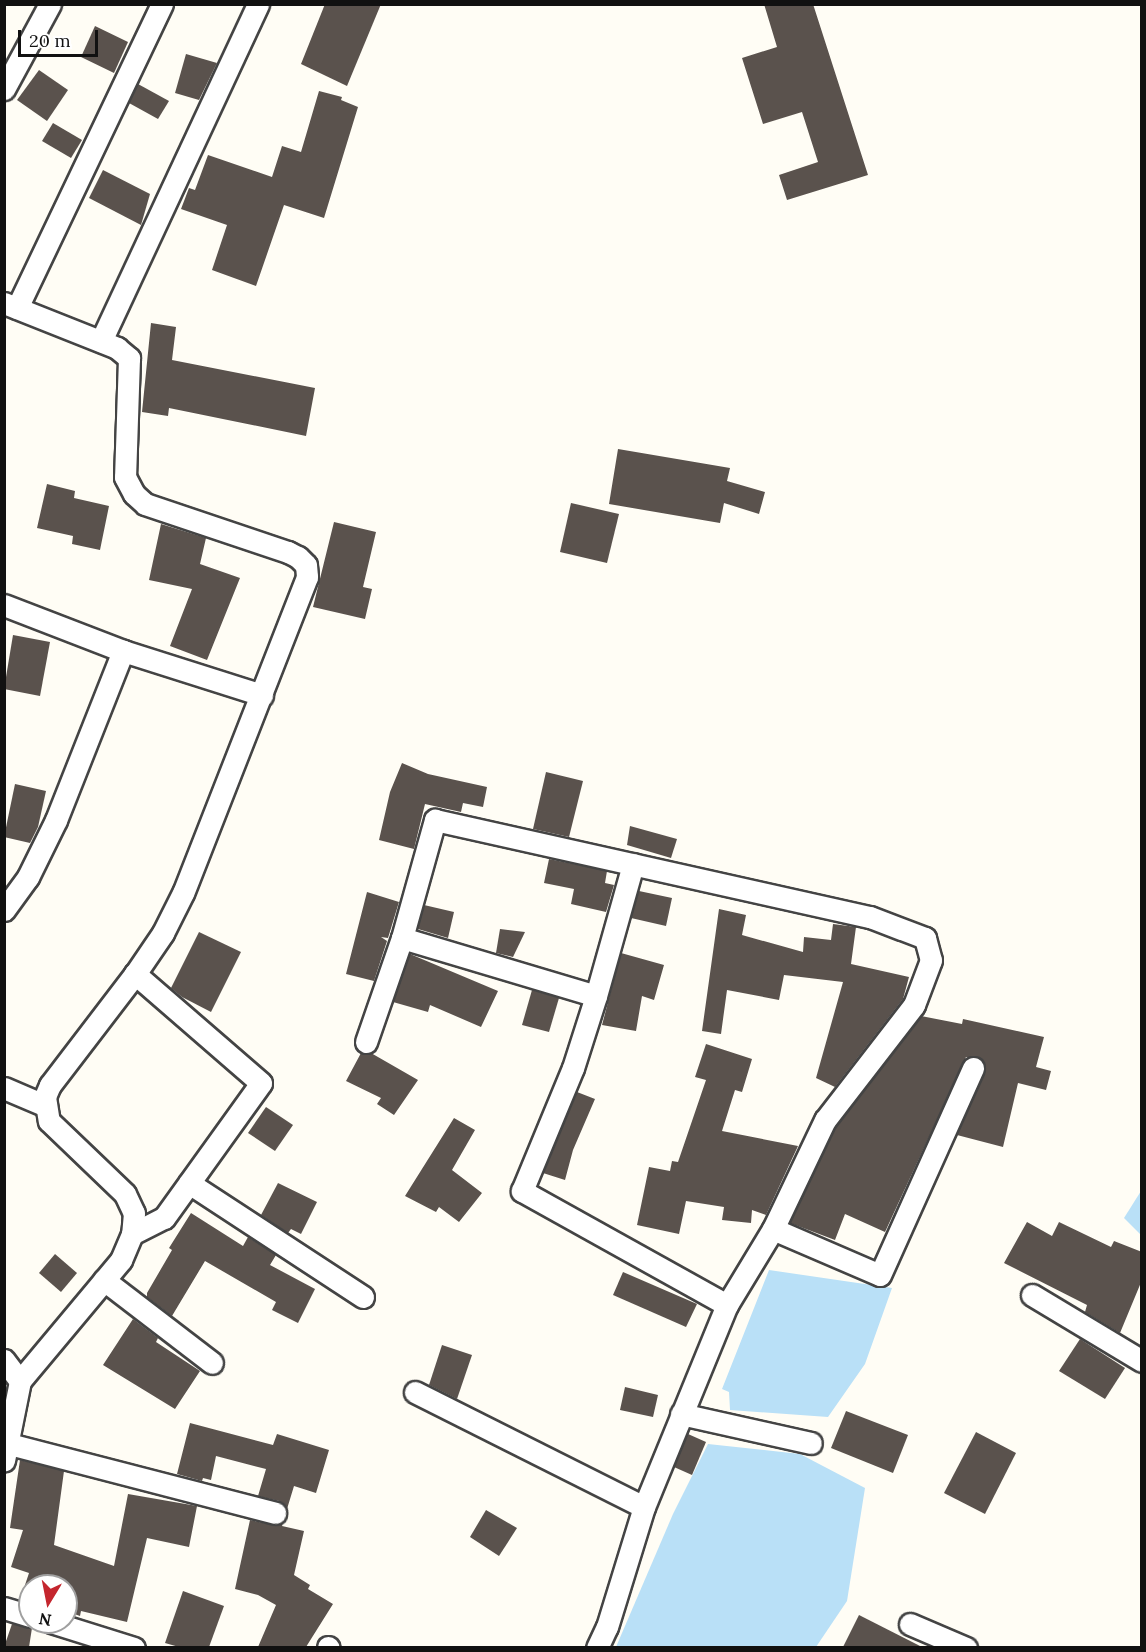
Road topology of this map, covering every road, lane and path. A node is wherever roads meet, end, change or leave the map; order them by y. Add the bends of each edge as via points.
1 (50, 4) edge
2 (162, 4) edge
3 (258, 4) edge
4 (4, 89) edge
5 (11, 306) edge
6 (101, 341) junction
7 (4, 605) edge
8 (123, 651) junction
9 (262, 695) junction
10 (633, 864) junction
11 (4, 910) edge
12 (402, 938) junction
13 (135, 974) junction
14 (596, 996) junction
15 (366, 1042) dead end
16 (972, 1068) dead end
17 (4, 1088) edge
18 (44, 1105) junction
19 (189, 1183) junction
20 (773, 1229) junction
21 (132, 1234) junction
22 (104, 1280) junction
23 (1032, 1295) dead end
24 (363, 1297) dead end
25 (727, 1305) junction
26 (4, 1360) edge
27 (1142, 1361) edge
28 (212, 1363) dead end
29 (21, 1381) junction
30 (416, 1392) dead end
31 (681, 1414) junction
32 (811, 1443) dead end
33 (7, 1452) edge
34 (644, 1507) junction
35 (275, 1513) dead end
36 (910, 1624) dead end
37 (78, 1630) edge
38 (134, 1647) edge
39 (597, 1647) edge
40 (966, 1647) edge

1 - 4 street
2 - 5 street
3 - 6 street
5 - 6 street
6 - 9 street via 129,358 125,477 134,494 145,504 298,556 306,565 307,577
7 - 8 street
8 - 9 street
8 - 11 street via 56,820 28,877
9 - 13 street via 183,893 163,933
10 - 12 street via 435,820
10 - 14 street
10 - 20 street via 870,917 925,938 931,960 914,1005 825,1120
12 - 14 street
12 - 15 street
13 - 18 street via 50,1085
13 - 19 street via 261,1083
14 - 25 street via 573,1068 522,1191
16 - 20 street via 880,1275
17 - 18 street
18 - 21 street via 49,1121 125,1194 134,1213
19 - 21 street via 164,1218
19 - 24 street
20 - 25 street
21 - 22 street via 121,1260
22 - 28 street
22 - 29 street
23 - 27 street
25 - 31 street
26 - 29 street
29 - 33 street
30 - 34 street
31 - 32 street
31 - 34 street
33 - 35 street
34 - 39 street via 607,1627
36 - 40 street
37 - 38 street

